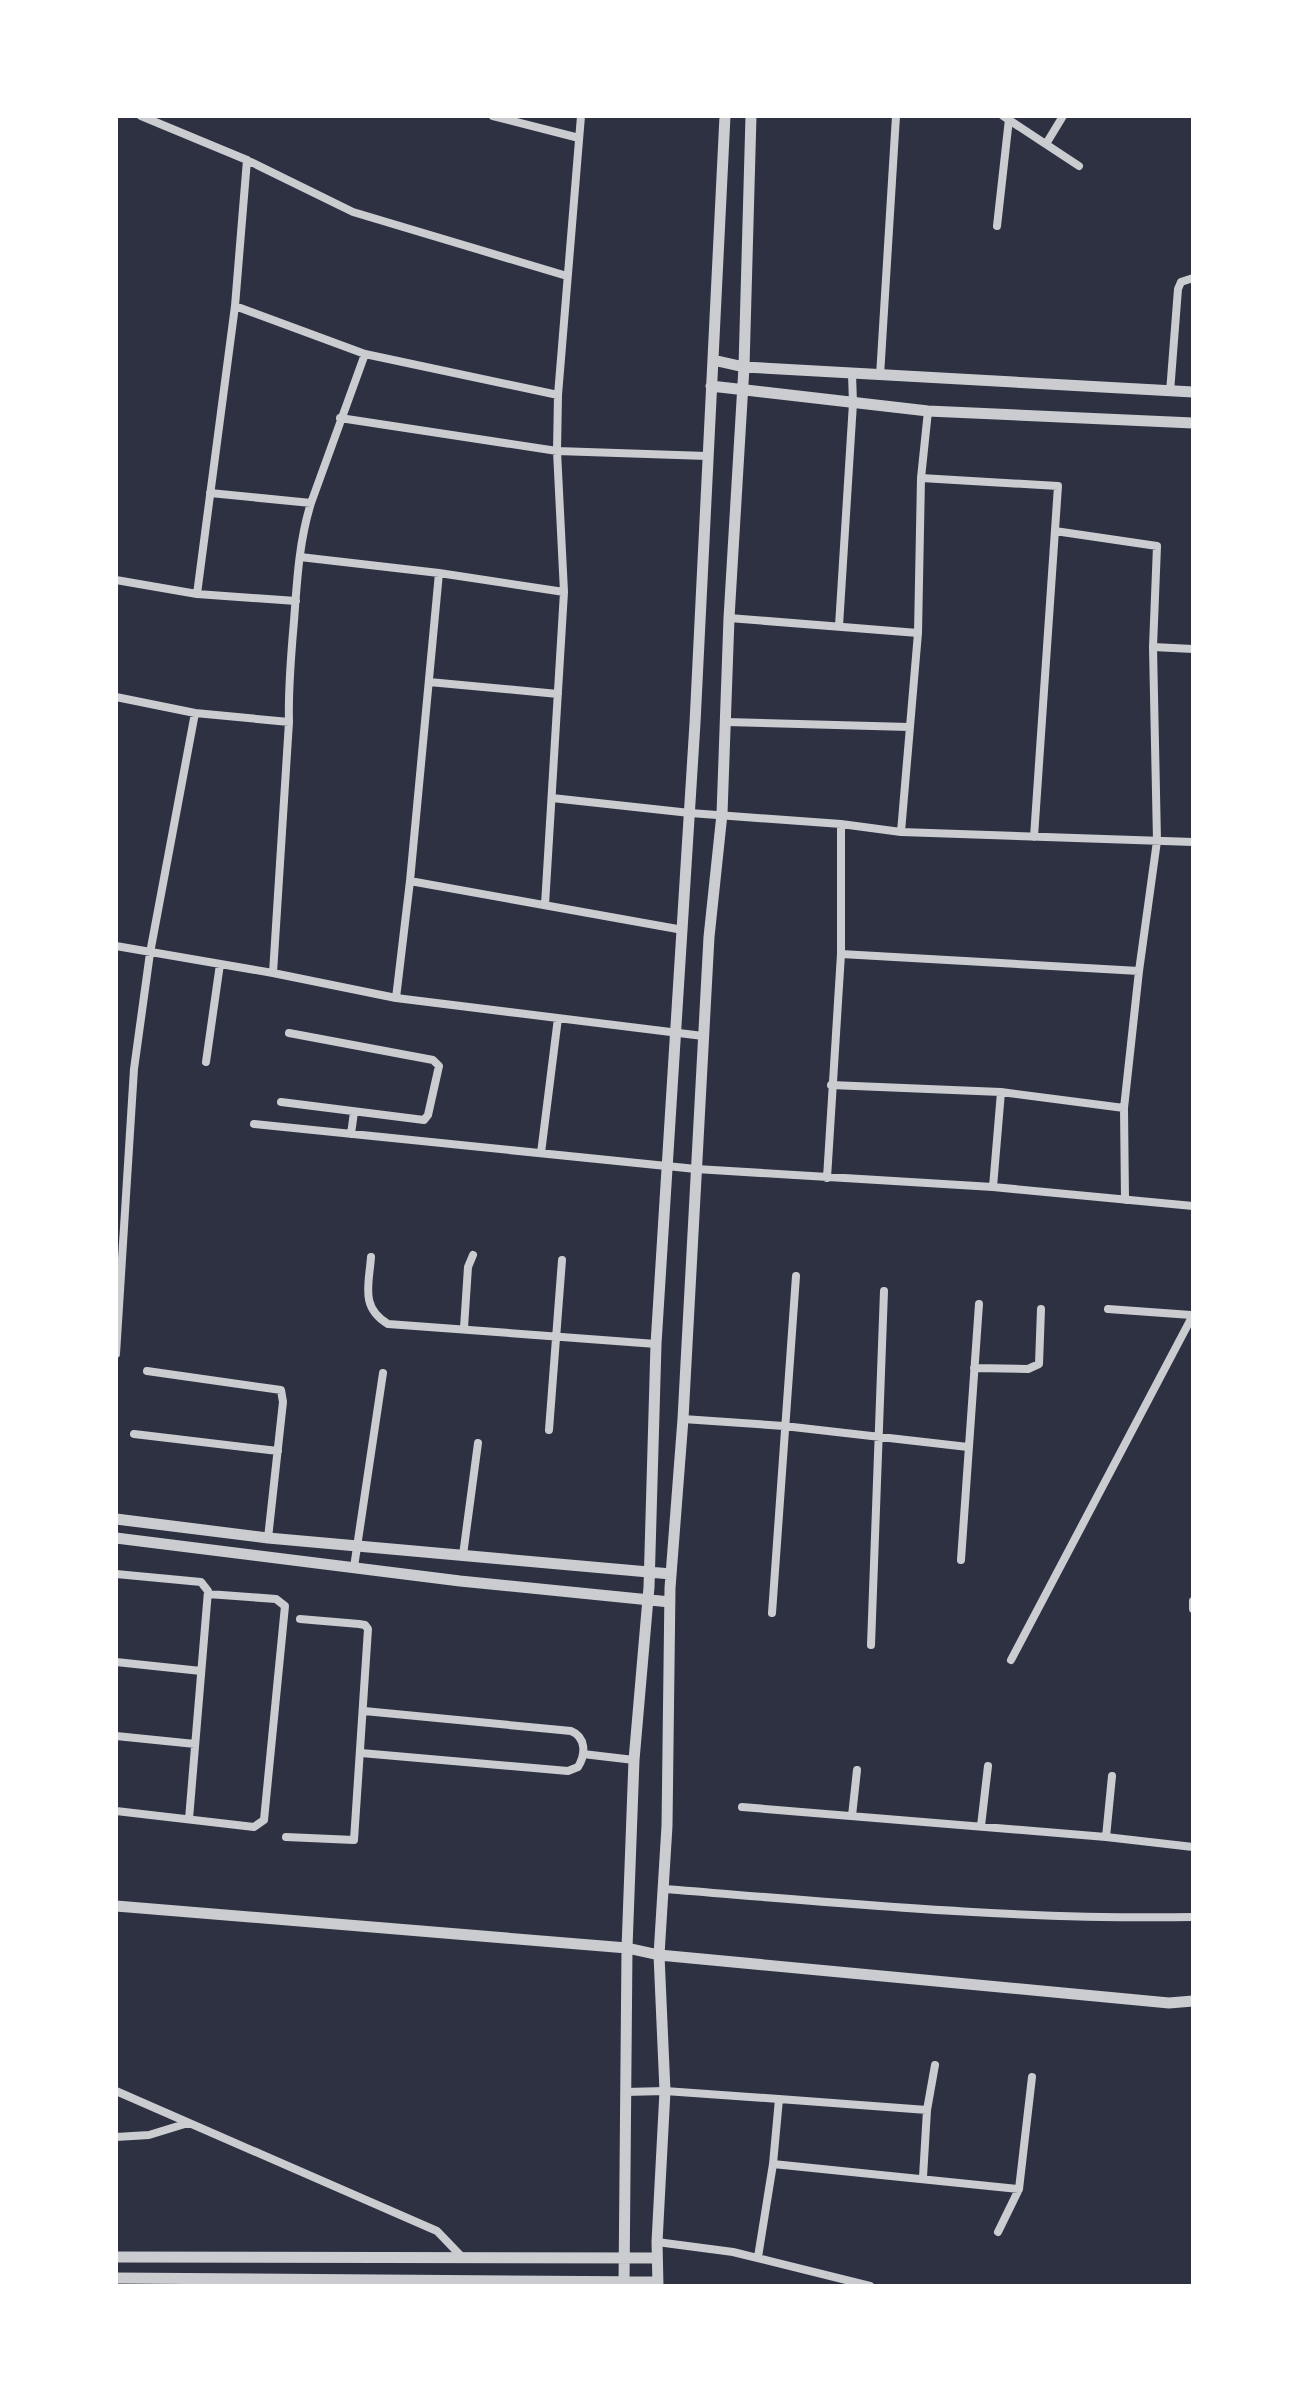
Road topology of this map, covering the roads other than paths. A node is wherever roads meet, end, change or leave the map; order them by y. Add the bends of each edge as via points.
1 (141, 116) edge
2 (493, 116) edge
3 (581, 116) edge
4 (725, 116) edge
5 (751, 116) edge
6 (896, 116) edge
7 (1063, 116) edge
8 (1006, 118) edge
9 (579, 138) junction
10 (1046, 144) junction
11 (247, 160) junction
12 (1079, 166) dead end
13 (997, 226) dead end
14 (567, 276) junction
15 (1193, 278) edge
16 (235, 306) junction
17 (365, 354) junction
18 (713, 360) junction
19 (744, 367) junction
20 (852, 374) junction
21 (880, 376) junction
22 (711, 386) junction
23 (743, 392) junction
24 (1170, 392) junction
25 (1193, 392) edge
26 (558, 395) junction
27 (853, 403) junction
28 (928, 411) junction
29 (340, 418) junction
30 (1193, 423) edge
31 (557, 451) junction
32 (707, 456) junction
33 (921, 478) junction
34 (210, 493) junction
35 (311, 503) junction
36 (1055, 531) junction
37 (300, 557) junction
38 (439, 573) junction
39 (116, 580) edge
40 (564, 592) junction
41 (197, 594) junction
42 (296, 601) junction
43 (729, 618) junction
44 (839, 626) junction
45 (918, 633) junction
46 (1153, 647) junction
47 (1193, 649) edge
48 (429, 682) junction
49 (558, 694) junction
50 (116, 697) edge
51 (195, 713) junction
52 (289, 722) junction
53 (726, 722) junction
54 (909, 727) junction
55 (552, 798) junction
56 (690, 813) junction
57 (722, 814) junction
58 (841, 824) junction
59 (901, 832) junction
60 (1034, 837) junction
61 (1157, 841) junction
62 (1193, 842) edge
63 (410, 881) junction
64 (545, 905) junction
65 (683, 930) junction
66 (116, 946) edge
67 (150, 953) junction
68 (841, 954) junction
69 (220, 964) junction
70 (1139, 971) junction
71 (273, 973) junction
72 (396, 998) junction
73 (558, 1018) junction
74 (289, 1033) dead end
75 (676, 1034) junction
76 (703, 1036) junction
77 (206, 1062) dead end
78 (831, 1085) junction
79 (1001, 1092) junction
80 (281, 1102) dead end
81 (1124, 1108) junction
82 (354, 1112) junction
83 (254, 1124) dead end
84 (351, 1134) junction
85 (541, 1153) junction
86 (669, 1166) junction
87 (696, 1169) junction
88 (827, 1178) junction
89 (993, 1187) junction
90 (1125, 1200) junction
91 (1193, 1206) edge
92 (473, 1255) dead end
93 (371, 1257) dead end
94 (562, 1260) dead end
95 (796, 1276) dead end
96 (884, 1291) dead end
97 (979, 1304) dead end
98 (1041, 1309) dead end
99 (1108, 1309) dead end
100 (1192, 1315) edge
101 (464, 1328) junction
102 (556, 1336) junction
103 (656, 1344) junction
104 (116, 1354) edge
105 (974, 1368) junction
106 (147, 1371) dead end
107 (383, 1373) dead end
108 (683, 1419) junction
109 (784, 1426) junction
110 (549, 1430) dead end
111 (134, 1434) dead end
112 (878, 1437) junction
113 (478, 1443) dead end
114 (968, 1447) junction
115 (278, 1451) junction
116 (116, 1519) edge
117 (116, 1538) edge
118 (268, 1538) junction
119 (357, 1546) junction
120 (463, 1555) junction
121 (961, 1560) dead end
122 (354, 1567) junction
123 (648, 1572) junction
124 (116, 1574) edge
125 (671, 1574) junction
126 (208, 1594) junction
127 (647, 1600) junction
128 (1193, 1601) edge
129 (670, 1602) junction
130 (1193, 1609) edge
131 (772, 1613) dead end
132 (300, 1619) dead end
133 (871, 1645) dead end
134 (1011, 1660) dead end
135 (116, 1662) edge
136 (201, 1671) junction
137 (364, 1711) junction
138 (116, 1736) edge
139 (195, 1744) junction
140 (361, 1753) junction
141 (583, 1754) junction
142 (634, 1760) junction
143 (988, 1766) dead end
144 (857, 1770) dead end
145 (1112, 1776) dead end
146 (742, 1807) dead end
147 (116, 1811) edge
148 (852, 1816) junction
149 (189, 1819) junction
150 (981, 1826) junction
151 (286, 1837) dead end
152 (1106, 1837) junction
153 (1193, 1847) edge
154 (665, 1889) junction
155 (116, 1906) edge
156 (1193, 1917) edge
157 (627, 1948) junction
158 (659, 1955) junction
159 (1193, 2001) edge
160 (935, 2065) dead end
161 (1032, 2077) dead end
162 (116, 2091) edge
163 (665, 2091) junction
164 (625, 2092) junction
165 (779, 2099) junction
166 (927, 2110) junction
167 (189, 2123) junction
168 (116, 2137) edge
169 (773, 2164) junction
170 (923, 2177) junction
171 (1019, 2189) junction
172 (998, 2232) dead end
173 (657, 2242) junction
174 (116, 2257) edge
175 (625, 2257) junction
176 (758, 2257) junction
177 (657, 2258) junction
178 (464, 2259) junction
179 (116, 2278) edge
180 (624, 2284) edge
181 (660, 2285) edge
182 (870, 2286) edge

1 - 11 street
2 - 9 street
3 - 9 street
4 - 18 street
5 - 19 street
6 - 21 street
7 - 10 street
8 - 10 street
8 - 13 street
9 - 14 street
10 - 12 street
11 - 14 street via 353,212
11 - 16 street
14 - 26 street
15 - 24 street via 1178,289
16 - 17 street
16 - 34 street
17 - 26 street
17 - 29 street
18 - 19 street
18 - 22 street
19 - 20 street
19 - 23 street
20 - 21 street
20 - 27 street
21 - 24 street
22 - 23 street
22 - 32 street
23 - 27 street
23 - 43 street
24 - 25 street
26 - 31 street
27 - 28 street
27 - 44 street
28 - 30 street
28 - 33 street
29 - 31 street
29 - 35 street
31 - 32 street
31 - 40 street
32 - 56 street
33 - 36 street via 1058,486
33 - 45 street
34 - 35 street
34 - 41 street
35 - 37 street
36 - 46 street via 1157,546
36 - 60 street
37 - 38 street
37 - 42 street
38 - 40 street
38 - 48 street
39 - 41 street
40 - 49 street
41 - 42 street
42 - 52 street
43 - 44 street
43 - 53 street
44 - 45 street
45 - 54 street
46 - 47 street
46 - 61 street
48 - 49 street
48 - 63 street
49 - 55 street
50 - 51 street
51 - 52 street
51 - 67 street
52 - 71 street
53 - 54 street
53 - 57 street
54 - 59 street
55 - 56 street
55 - 64 street
56 - 57 street
56 - 65 street
57 - 58 street
57 - 76 street
58 - 59 street
58 - 68 street
59 - 60 street
60 - 61 street
61 - 62 street
61 - 70 street
63 - 64 street
63 - 72 street
64 - 65 street
65 - 75 street
66 - 67 street
67 - 69 street
67 - 104 street via 134,1069
68 - 70 street
68 - 78 street
69 - 71 street
69 - 77 street
70 - 81 street
71 - 72 street
72 - 73 street
73 - 75 street
73 - 85 street
74 - 82 street via 438,1063 424,1120
75 - 76 street
75 - 86 street
76 - 87 street
78 - 79 street
78 - 88 street
79 - 81 street
79 - 89 street
80 - 82 street
81 - 90 street
82 - 84 street
83 - 84 street
84 - 85 street
85 - 86 street
86 - 87 street
86 - 103 street
87 - 88 street
87 - 108 street
88 - 89 street
89 - 90 street
90 - 91 street
92 - 101 street
93 - 101 street via 368,1301 375,1316 388,1324
94 - 102 street
95 - 109 street
96 - 112 street
97 - 105 street
98 - 105 street via 1039,1364 1028,1369
99 - 100 street
100 - 134 street
101 - 102 street
102 - 103 street
102 - 110 street
103 - 123 street
105 - 114 street
106 - 115 street via 281,1390
107 - 119 street
108 - 109 street
108 - 125 street
109 - 112 street
109 - 131 street
111 - 115 street
112 - 114 street
112 - 133 street
113 - 120 street
114 - 121 street
115 - 118 street
116 - 118 street
117 - 122 street
118 - 119 street
119 - 120 street
119 - 122 street
120 - 123 street
122 - 127 street
123 - 125 street
123 - 127 street
124 - 126 street via 201,1582
125 - 129 street
126 - 136 street
126 - 149 street via 276,1599 285,1606 264,1820 254,1827
127 - 129 street
127 - 142 street
128 - 130 street
129 - 154 street
132 - 137 street via 368,1629
135 - 136 street
136 - 139 street
137 - 140 street
137 - 141 street via 571,1731 582,1740
138 - 139 street
139 - 149 street
140 - 141 street via 568,1771 578,1767
140 - 151 street via 354,1840
141 - 142 street
142 - 157 street
143 - 150 street
144 - 148 street
145 - 152 street
146 - 148 street
147 - 149 street
148 - 150 street
150 - 152 street
152 - 153 street
154 - 156 street via 960,1912
154 - 158 street
155 - 157 street
157 - 158 street
157 - 164 street
158 - 159 street via 1169,2003
158 - 163 street
160 - 166 street
161 - 171 street
162 - 167 street
163 - 164 street
163 - 165 street
163 - 173 street
164 - 175 street
165 - 166 street
165 - 169 street
166 - 170 street
167 - 168 street via 149,2135
167 - 178 street via 437,2231
169 - 170 street
169 - 176 street
170 - 171 street
171 - 172 street
173 - 176 street
173 - 177 street
174 - 178 street
175 - 177 street
175 - 178 street
175 - 180 street
176 - 182 street
177 - 181 street
179 - 180 street
180 - 181 street

